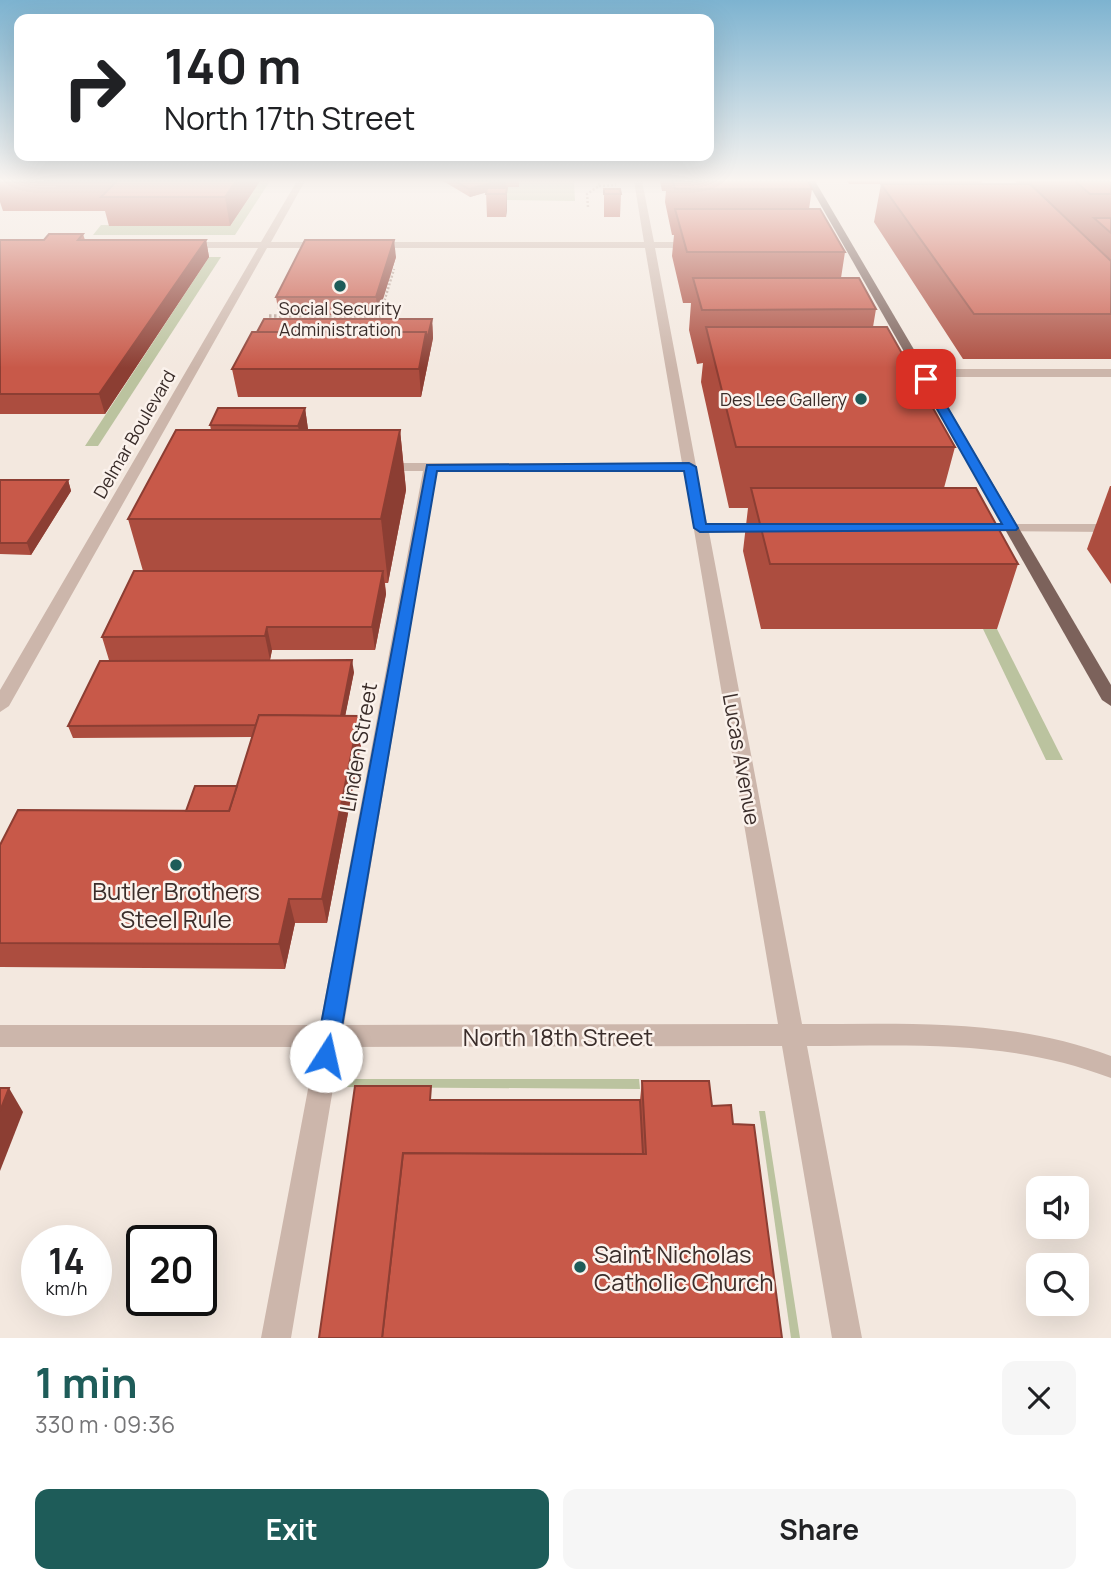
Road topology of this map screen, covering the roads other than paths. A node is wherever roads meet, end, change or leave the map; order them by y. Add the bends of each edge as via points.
1 (842, 243) edge
2 (175, 245) edge
3 (264, 245) junction
4 (332, 245) edge
5 (358, 245) edge
6 (649, 245) junction
7 (703, 246) edge
8 (922, 373) junction
9 (1111, 373) edge
10 (362, 467) edge
11 (431, 467) junction
12 (689, 467) junction
13 (700, 528) junction
14 (782, 528) edge
15 (955, 528) edge
16 (1012, 528) junction
17 (1111, 528) edge
18 (1111, 700) edge
19 (0, 706) edge
20 (330, 1035) junction
21 (0, 1036) edge
22 (793, 1036) junction
23 (1111, 1067) edge
24 (276, 1338) edge
25 (847, 1338) edge

1 - 8 main road
2 - 3 street
3 - 4 street
3 - 19 street, Delmar Boulevard via 143,468
5 - 6 street
6 - 7 street
6 - 12 street, Lucas Avenue
8 - 9 street
8 - 16 main road
10 - 11 street
11 - 12 street
11 - 20 street, Linden Street
12 - 13 street, Lucas Avenue
13 - 14 street
13 - 22 street, Lucas Avenue
15 - 16 street
16 - 17 street
16 - 18 main road
20 - 21 street, North 18th Street
20 - 22 street, North 18th Street
20 - 24 street, Linden Street
22 - 23 street, North 18th Street via 1009,1037 1049,1045
22 - 25 street, Lucas Avenue

